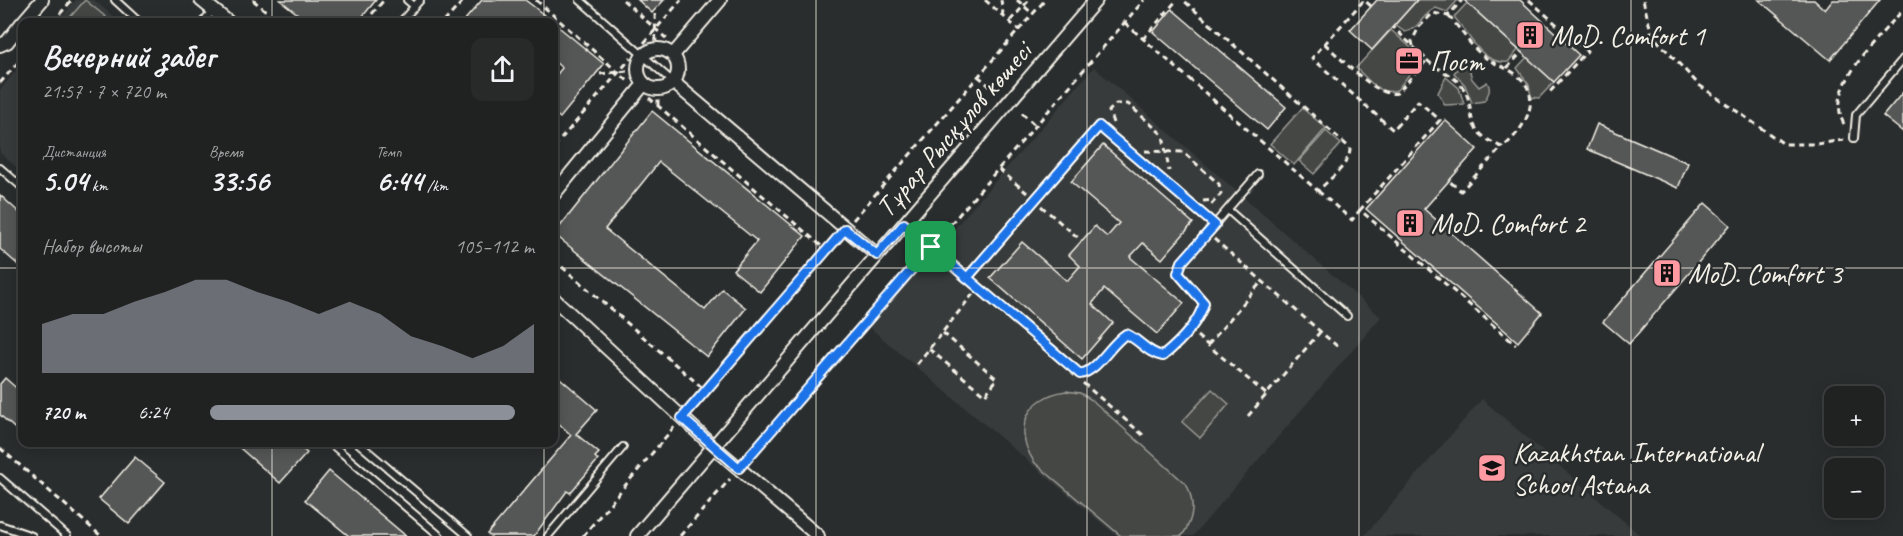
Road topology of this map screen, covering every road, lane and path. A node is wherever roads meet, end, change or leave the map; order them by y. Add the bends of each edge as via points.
1 (42, 0) edge
2 (72, 0) edge
3 (116, 0) edge
4 (201, 0) edge
5 (253, 0) edge
6 (384, 0) edge
7 (407, 0) edge
8 (420, 0) edge
9 (464, 0) edge
10 (536, 0) edge
11 (580, 0) edge
12 (623, 0) edge
13 (681, 0) edge
14 (720, 0) edge
15 (985, 0) edge
16 (1001, 0) edge
17 (1017, 0) edge
18 (1029, 0) edge
19 (1045, 0) edge
20 (1096, 0) edge
21 (1144, 0) edge
22 (1177, 0) edge
23 (1183, 0) edge
24 (1462, 0) edge
25 (1529, 0) edge
26 (1643, 0) edge
27 (414, 6) junction
28 (1023, 6) junction
29 (1371, 6) dead end
30 (213, 10) junction
31 (1903, 10) edge
32 (655, 14) dead end
33 (1033, 14) junction
34 (1546, 15) junction
35 (1004, 16) junction
36 (1448, 16) junction
37 (27, 18) edge
38 (56, 18) edge
39 (136, 18) edge
40 (206, 18) edge
41 (223, 18) edge
42 (274, 18) edge
43 (368, 18) edge
44 (404, 18) edge
45 (448, 18) edge
46 (557, 18) edge
47 (558, 19) edge
48 (1541, 20) dead end
49 (1010, 21) junction
50 (1125, 23) junction
51 (1393, 27) dead end
52 (18, 29) edge
53 (656, 29) junction
54 (1019, 30) junction
55 (1143, 39) junction
56 (670, 42) dead end
57 (1325, 44) junction
58 (0, 45) edge
59 (656, 48) junction
60 (1414, 48) junction
61 (639, 52) junction
62 (1522, 52) dead end
63 (673, 55) junction
64 (1903, 59) edge
65 (1427, 60) junction
66 (18, 62) edge
67 (1506, 68) junction
68 (637, 70) junction
69 (619, 72) junction
70 (600, 74) dead end
71 (978, 76) junction
72 (673, 82) junction
73 (0, 83) edge
74 (639, 84) junction
75 (994, 90) dead end
76 (653, 94) junction
77 (1548, 94) dead end
78 (658, 106) junction
79 (1022, 113) dead end
80 (1036, 126) junction
81 (1120, 130) dead end
82 (1854, 138) junction
83 (558, 142) edge
84 (1139, 145) dead end
85 (1502, 147) junction
86 (1165, 152) junction
87 (0, 168) edge
88 (1258, 174) dead end
89 (1174, 176) dead end
90 (1449, 181) dead end
91 (18, 184) edge
92 (558, 189) edge
93 (1318, 191) junction
94 (1196, 195) dead end
95 (1215, 200) junction
96 (1228, 210) junction
97 (1360, 210) junction
98 (1203, 214) junction
99 (904, 224) junction
100 (1215, 225) junction
101 (845, 229) junction
102 (1208, 234) junction
103 (931, 247) junction
104 (826, 250) junction
105 (877, 255) junction
106 (558, 263) edge
107 (967, 278) junction
108 (1262, 281) junction
109 (978, 288) junction
110 (558, 303) edge
111 (1347, 316) dead end
112 (1189, 330) junction
113 (942, 332) junction
114 (1320, 332) junction
115 (1208, 345) junction
116 (1516, 345) dead end
117 (1338, 347) dead end
118 (929, 349) junction
119 (917, 364) dead end
120 (1080, 374) junction
121 (705, 390) junction
122 (1267, 395) junction
123 (1248, 416) dead end
124 (682, 418) junction
125 (1143, 435) dead end
126 (335, 447) edge
127 (363, 447) edge
128 (623, 447) dead end
129 (714, 447) junction
130 (0, 448) edge
131 (739, 468) junction
132 (0, 478) edge
133 (0, 525) edge
134 (32, 536) edge
135 (67, 536) edge
136 (101, 536) edge
137 (440, 536) edge
138 (468, 536) edge
139 (548, 536) edge
140 (583, 536) edge
141 (637, 536) edge
142 (680, 536) edge
143 (818, 536) edge

1 - 37 street
2 - 38 path
3 - 39 lane
4 - 30 street
5 - 42 path
6 - 43 path
7 - 27 lane
8 - 27 lane
9 - 45 path
10 - 46 path
11 - 61 lane
12 - 53 path
13 - 53 path
14 - 63 street
15 - 35 path
16 - 35 path
17 - 28 path
18 - 28 path
19 - 33 path
20 - 99 street, Тұрар Рысқұлов көшесі
21 - 50 path
22 - 55 path
23 - 93 path via 1350,148 1346,161
24 - 36 path
25 - 34 path
26 - 82 path via 1652,35 1699,86 1784,144
27 - 44 lane
28 - 33 path
28 - 49 path
29 - 57 path via 1364,0
30 - 40 lane
30 - 41 street
31 - 82 path via 1857,62 1846,82 1840,98 1842,121
32 - 53 path
33 - 54 path
34 - 48 path
34 - 77 path via 1587,51
35 - 49 path
36 - 60 path via 1433,13 1412,41
36 - 67 path via 1477,52
47 - 69 path
49 - 54 path
50 - 55 path
50 - 80 path
51 - 60 path
52 - 58 street
53 - 56 path
53 - 59 path
53 - 61 path
54 - 71 path
55 - 93 path
57 - 65 path via 1385,94 1397,93
57 - 97 path via 1312,58 1394,130 1418,101 1440,120
59 - 61 street
59 - 63 street
60 - 65 path
61 - 68 street
61 - 69 path
61 - 72 lane
62 - 67 path
63 - 72 street via 678,65
64 - 82 lane via 1856,115
65 - 85 path via 1460,83 1470,120 1484,138
66 - 73 path
67 - 85 path via 1525,83 1531,106 1526,122
68 - 69 path
68 - 74 street
69 - 70 path
69 - 74 path
69 - 83 path
71 - 75 path
71 - 101 path
72 - 76 street
72 - 101 street
74 - 76 street
74 - 92 street
76 - 78 path
76 - 78 path
78 - 104 path
79 - 80 path
80 - 103 path
81 - 86 path via 1111,122 1109,111 1116,104 1128,104 1163,135
84 - 86 path via 1148,153
85 - 90 path via 1461,191
86 - 89 path via 1167,170
86 - 95 path via 1183,152 1220,184 1221,194
87 - 91 lane
88 - 96 lane
93 - 97 path via 1352,220
94 - 95 path via 1203,201
95 - 98 path
96 - 100 lane
96 - 111 lane
97 - 116 path
98 - 100 lane
98 - 107 lane via 1099,126
99 - 103 lane
99 - 105 street, Тұрар Рысқұлов көшесі
100 - 102 lane
101 - 104 path
101 - 105 street
102 - 108 path
102 - 112 lane via 1182,262 1178,273 1204,303 1201,315
103 - 107 lane
103 - 131 path
104 - 121 path
105 - 129 street, Тұрар Рысқұлов көшесі
106 - 121 path
107 - 109 lane
108 - 114 path
108 - 115 path
109 - 113 path
109 - 120 lane
110 - 124 street
112 - 115 path
112 - 120 lane via 1163,356 1152,354 1126,334 1090,372
113 - 118 path
113 - 118 path via 997,379 984,395
114 - 117 path
114 - 122 path
115 - 122 path
118 - 119 path
120 - 125 path via 1080,380
121 - 124 path
122 - 123 path
124 - 129 street
124 - 140 path
126 - 137 lane
127 - 138 lane
128 - 139 lane
129 - 131 street
129 - 141 street, Тұрар Рысқұлов көшесі
130 - 136 path
131 - 142 path
131 - 143 street
132 - 135 lane
133 - 134 lane

